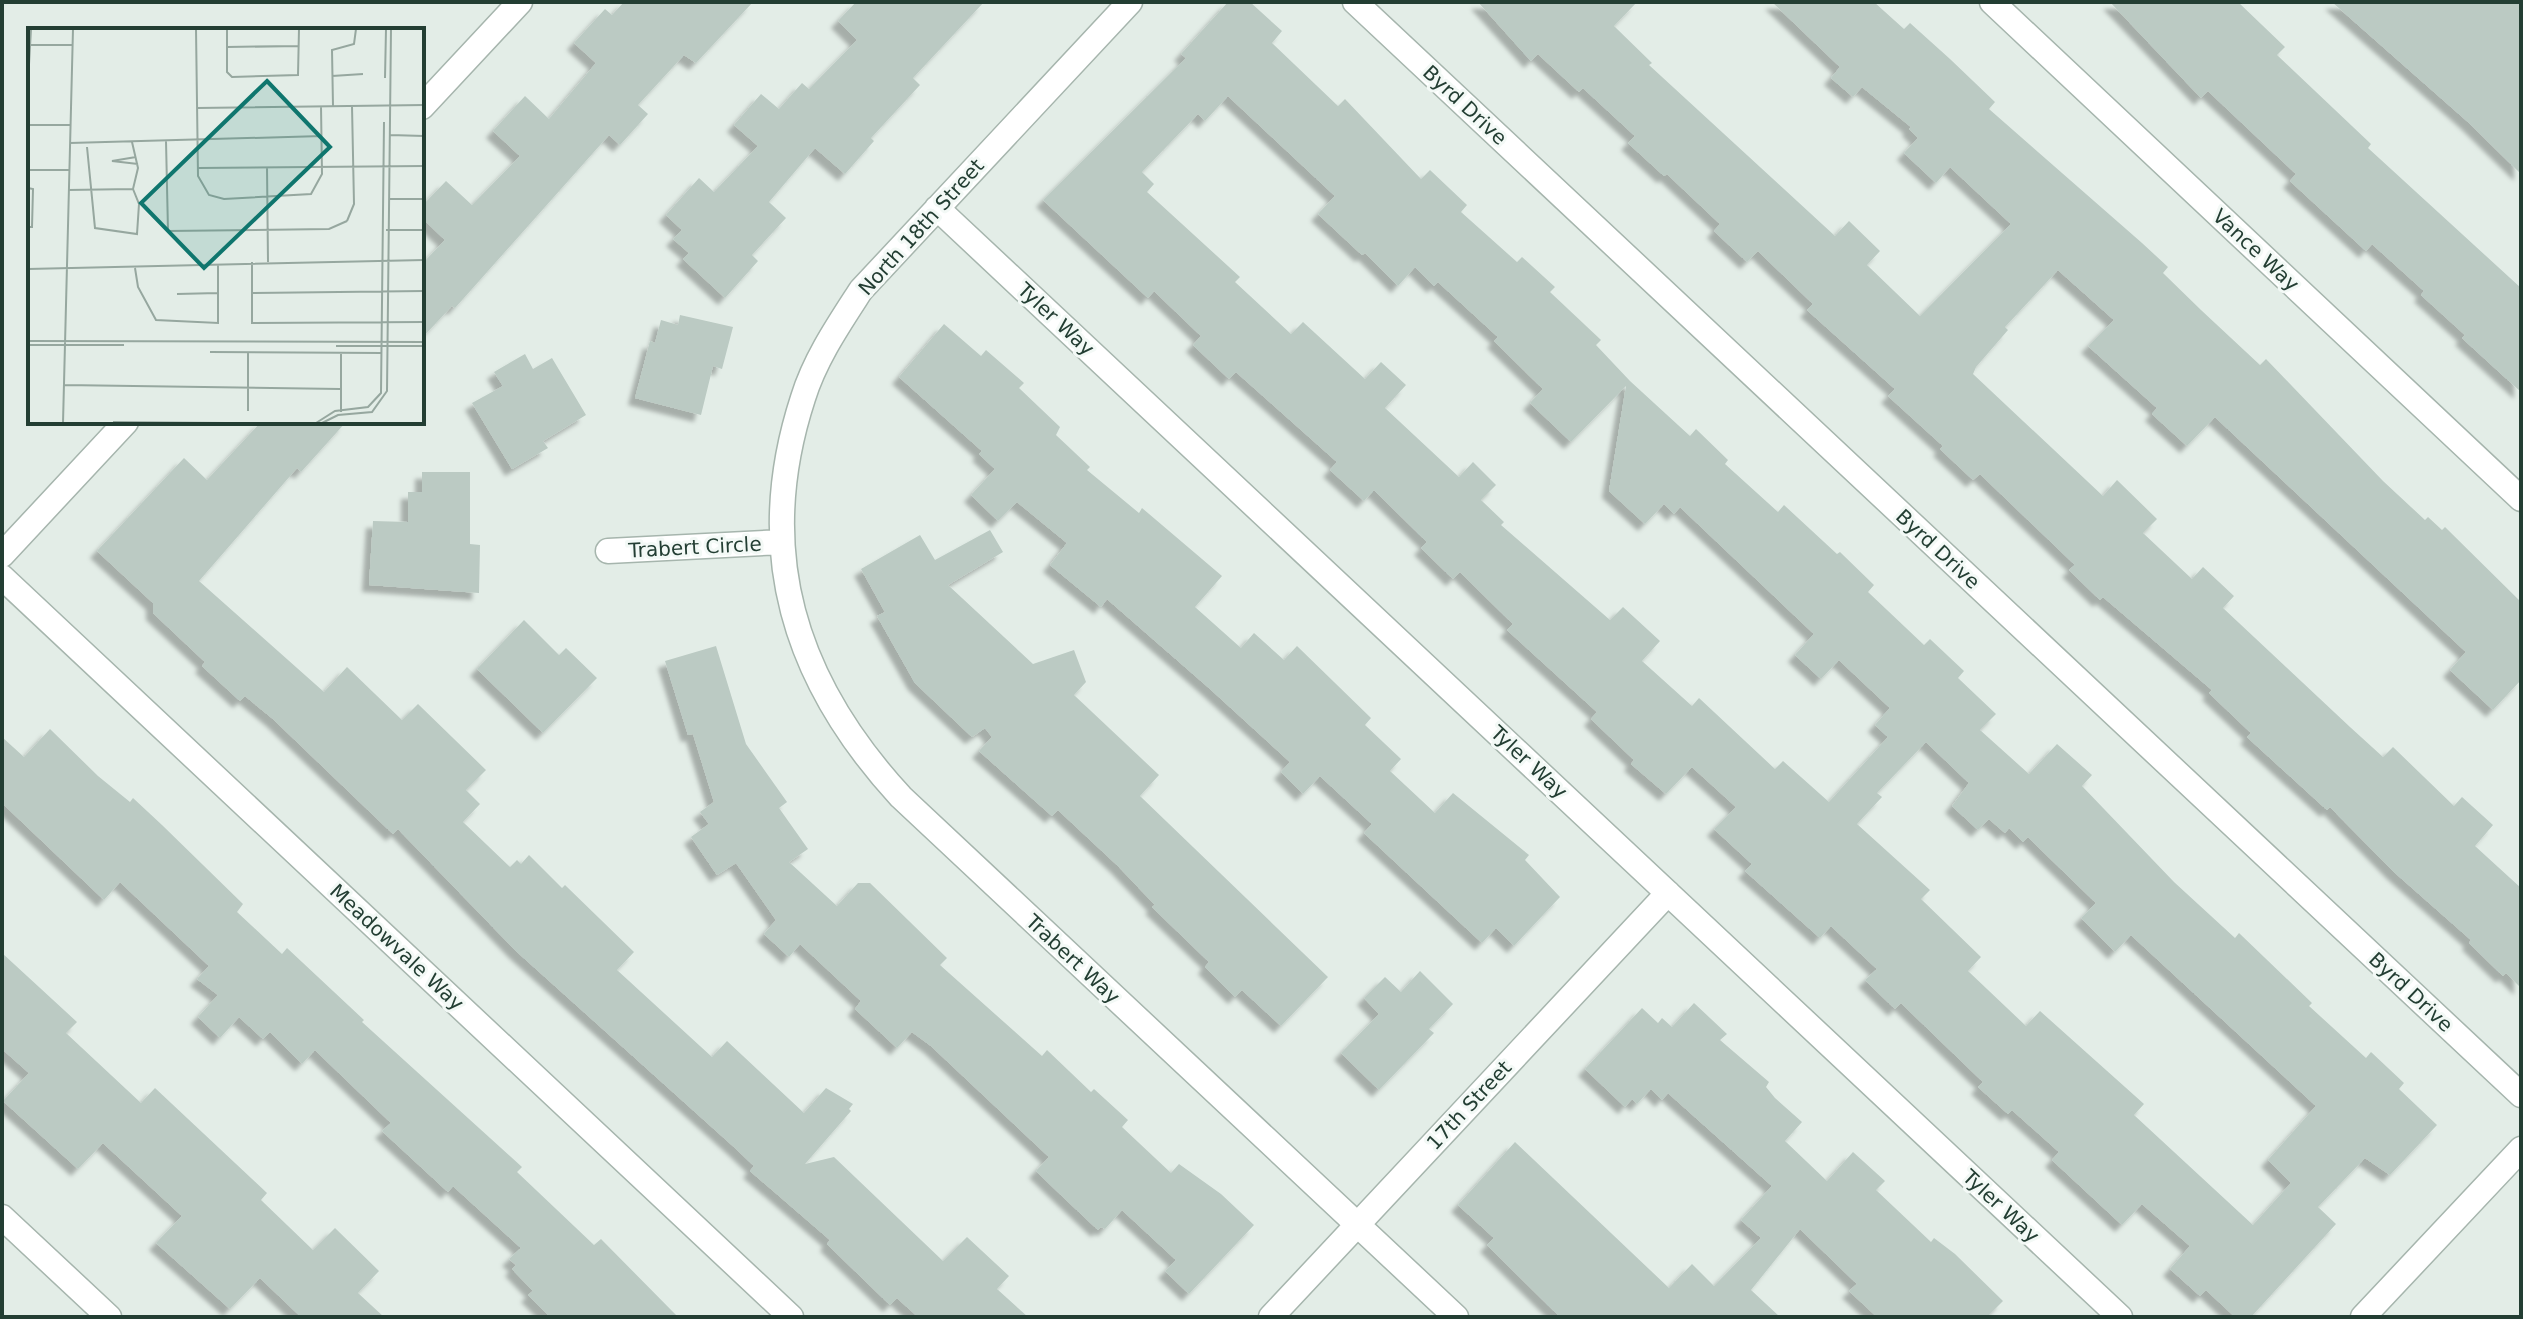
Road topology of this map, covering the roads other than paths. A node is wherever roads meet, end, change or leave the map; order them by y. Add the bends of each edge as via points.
1 (520, 2) edge
2 (1130, 2) edge
3 (1355, 2) edge
4 (1992, 2) edge
5 (424, 105) edge
6 (937, 208) junction
7 (124, 424) edge
8 (2521, 499) edge
9 (782, 542) junction
10 (608, 551) dead end
11 (2, 555) edge
12 (2, 577) edge
13 (1668, 893) junction
14 (2521, 1095) edge
15 (2521, 1149) edge
16 (2, 1217) edge
17 (1357, 1225) junction
18 (109, 1317) edge
19 (791, 1317) edge
20 (1271, 1317) edge
21 (1456, 1317) edge
22 (2120, 1317) edge
23 (2363, 1317) edge

1 - 5 street
2 - 6 street, North 18th Street
3 - 14 street, Byrd Drive
4 - 8 street, Vance Way
6 - 9 street, North 18th Street via 861,290 827,343 803,395 787,455
6 - 13 street, Tyler Way
7 - 11 street
9 - 10 street, Trabert Circle
9 - 17 street, Trabert Way via 790,601 806,656 830,707 864,756 901,797
12 - 19 street, Meadowvale Way
13 - 17 street, 17th Street
13 - 22 street, Tyler Way
15 - 23 street
16 - 18 street
17 - 20 street, 17th Street
17 - 21 street, Trabert Way

